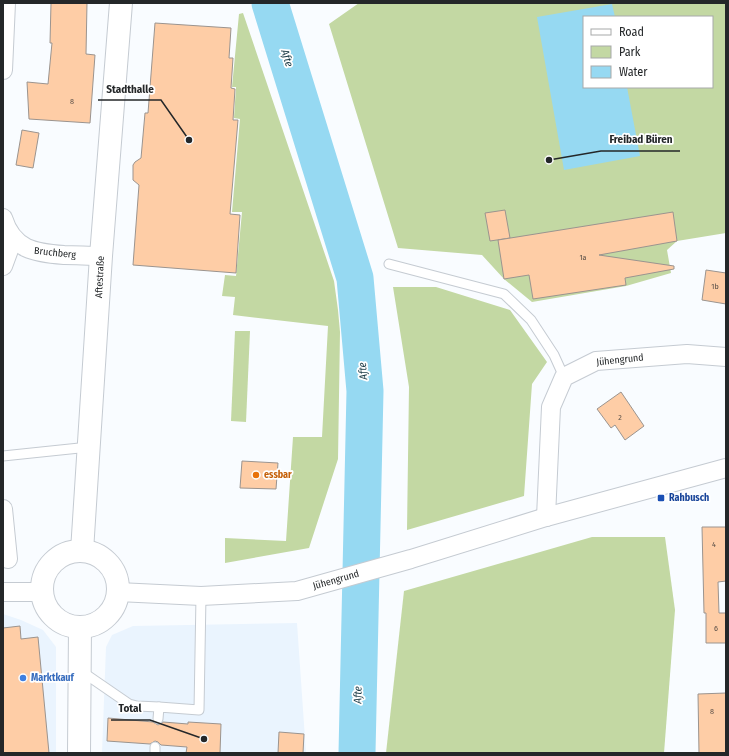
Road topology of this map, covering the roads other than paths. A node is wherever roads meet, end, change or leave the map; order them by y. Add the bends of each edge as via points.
1 (6, 3) edge
2 (121, 3) edge
3 (3, 70) edge
4 (3, 218) edge
5 (13, 239) junction
6 (101, 256) junction
7 (389, 264) dead end
8 (3, 266) edge
9 (726, 357) edge
10 (564, 377) junction
11 (90, 447) junction
12 (3, 456) edge
13 (726, 468) edge
14 (3, 509) edge
15 (546, 517) junction
16 (82, 551) junction
17 (8, 559) dead end
18 (3, 592) edge
19 (43, 592) junction
20 (118, 592) junction
21 (201, 596) junction
22 (80, 627) junction
23 (80, 670) junction
24 (159, 707) junction
25 (158, 719) dead end
26 (79, 753) edge

1 - 3 street
2 - 6 main road, Aftestraße
4 - 5 street, Bruchberg
5 - 6 street, Bruchberg via 29,250 43,254
5 - 8 street
6 - 11 main road, Aftestraße
7 - 10 lane via 504,294 531,320 554,355
9 - 10 street, Jühengrund via 687,354 596,361
10 - 15 street via 551,407
11 - 12 lane
11 - 16 main road, Aftestraße
13 - 15 street, Jühengrund
14 - 17 street
15 - 21 street, Jühengrund via 297,591
16 - 19 main road via 72,552 53,562 43,581
16 - 20 main road via 94,553 105,559 113,568 118,580
18 - 19 street
19 - 22 main road via 50,612 59,620
20 - 21 street, Jühengrund
20 - 22 main road via 116,603 110,613 91,625
21 - 24 lane via 199,710
22 - 23 main road
23 - 24 lane via 129,704
23 - 26 main road
24 - 25 lane

